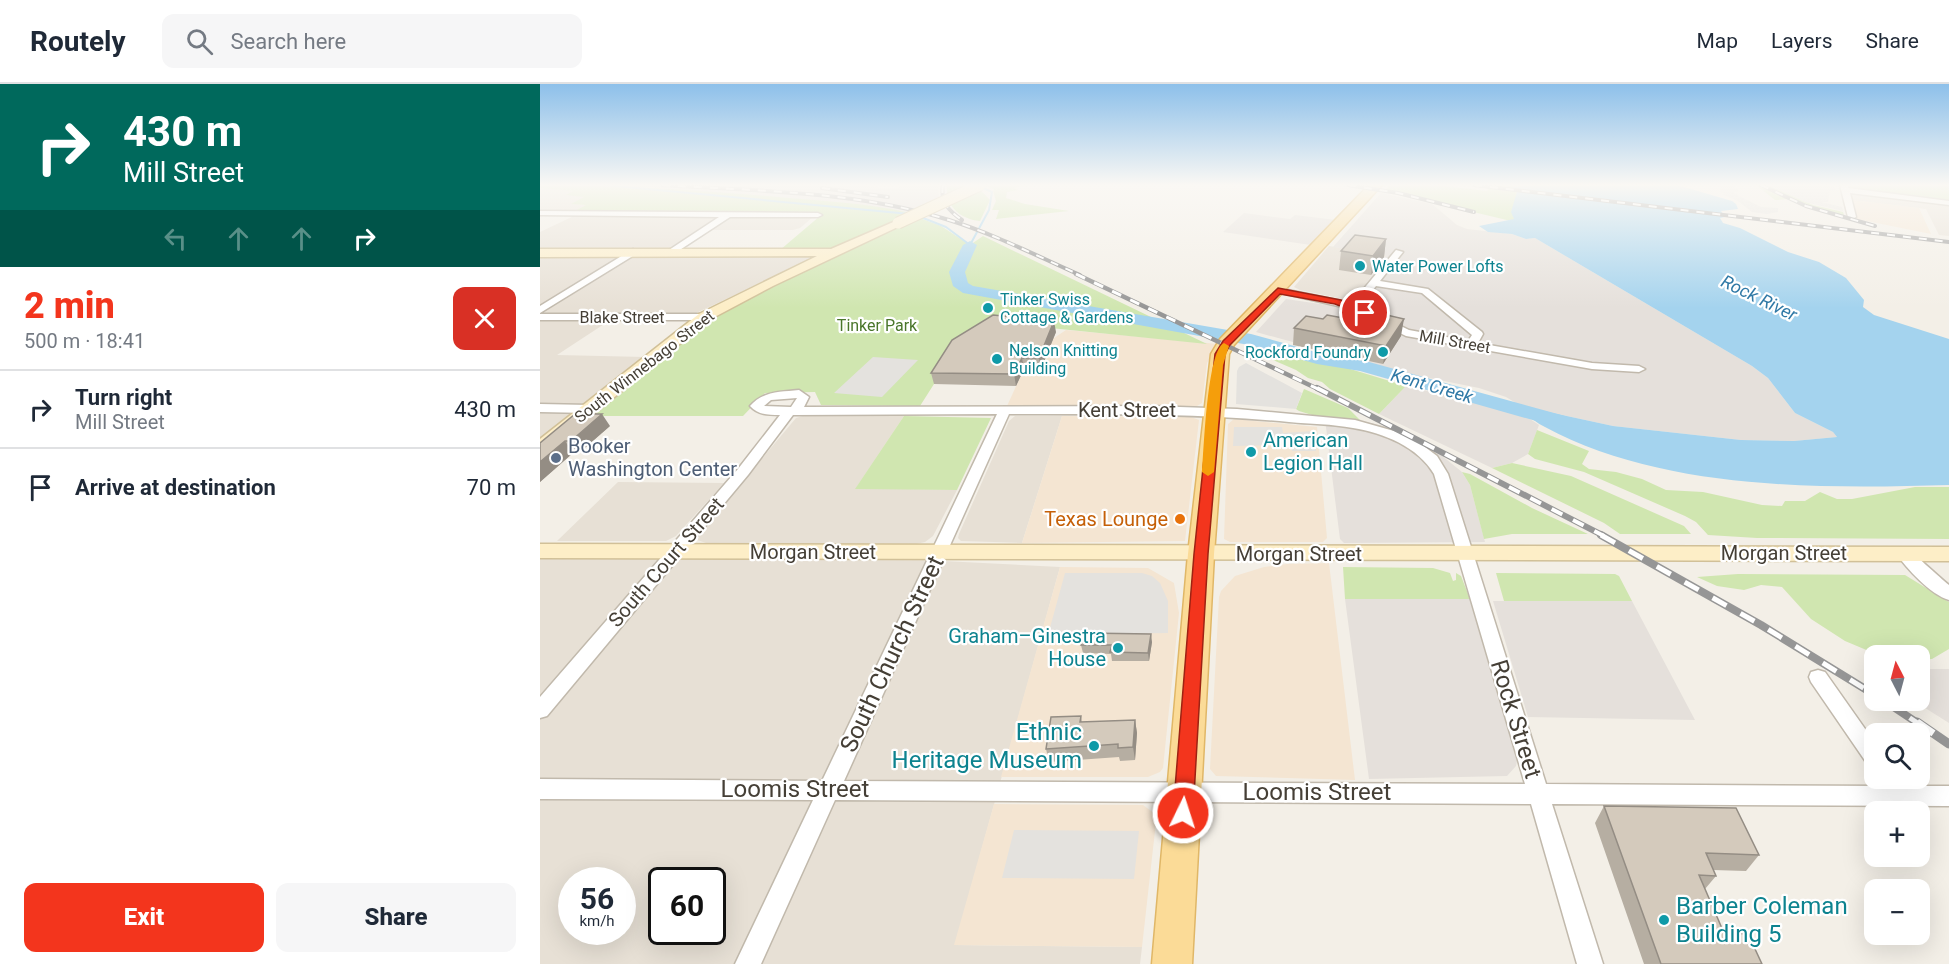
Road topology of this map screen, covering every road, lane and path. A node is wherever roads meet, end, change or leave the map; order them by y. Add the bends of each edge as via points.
1 (711, 226) edge
2 (891, 226) edge
3 (1338, 226) edge
4 (633, 252) junction
5 (672, 252) junction
6 (833, 252) junction
7 (1399, 252) dead end
8 (540, 253) edge
9 (1372, 283) junction
10 (1278, 291) junction
11 (1354, 307) junction
12 (540, 310) edge
13 (540, 317) edge
14 (704, 317) junction
15 (1472, 344) junction
16 (1639, 369) dead end
17 (540, 408) edge
18 (589, 408) junction
19 (793, 410) joint
20 (1005, 410) junction
21 (1213, 411) junction
22 (540, 448) edge
23 (1442, 474) joint
24 (540, 551) edge
25 (674, 552) junction
26 (938, 553) junction
27 (1904, 553) junction
28 (1201, 554) junction
29 (1466, 554) junction
30 (1949, 554) edge
31 (1949, 594) edge
32 (1818, 677) dead end
33 (540, 710) edge
34 (1864, 743) edge
35 (540, 789) edge
36 (830, 789) junction
37 (1896, 789) edge
38 (1184, 791) junction
39 (1539, 795) junction
40 (1901, 796) junction
41 (1949, 796) edge
42 (748, 964) edge
43 (1172, 964) edge
44 (1590, 964) edge

1 - 5 street
2 - 6 main road, South Winnebago Street, bridge
3 - 10 main road
4 - 5 main road
4 - 8 main road
4 - 12 street
5 - 6 main road
6 - 14 main road, South Winnebago Street
7 - 9 street
9 - 11 street
9 - 15 street via 1425,291 1478,334
10 - 11 street, Mill Street
10 - 21 main road via 1220,354
11 - 15 street, Mill Street via 1406,333
13 - 14 street, Blake Street
14 - 18 main road, South Winnebago Street
15 - 16 street, Mill Street via 1592,366
17 - 18 street
18 - 22 main road, South Winnebago Street
19 - 20 street, Kent Street
19 - 25 street, South Court Street
20 - 21 street, Kent Street
20 - 26 street, South Church Street
21 - 23 street, Kent Street via 1354,424 1412,444 1432,459
21 - 28 main road
23 - 29 street, Rock Street
24 - 25 main road, Morgan Street
25 - 26 main road, Morgan Street
25 - 33 street, South Court Street
26 - 28 main road, Morgan Street
26 - 36 street, South Church Street
27 - 29 main road, Morgan Street
27 - 30 main road, Morgan Street
27 - 31 street
28 - 29 main road, Morgan Street
28 - 38 main road
29 - 39 street, Rock Street
32 - 34 street
35 - 36 street, Loomis Street
36 - 38 street, Loomis Street
36 - 42 street, South Church Street
37 - 40 street
38 - 39 street, Loomis Street
38 - 43 main road
39 - 40 street, Loomis Street
39 - 44 street, Rock Street
40 - 41 street, Loomis Street

